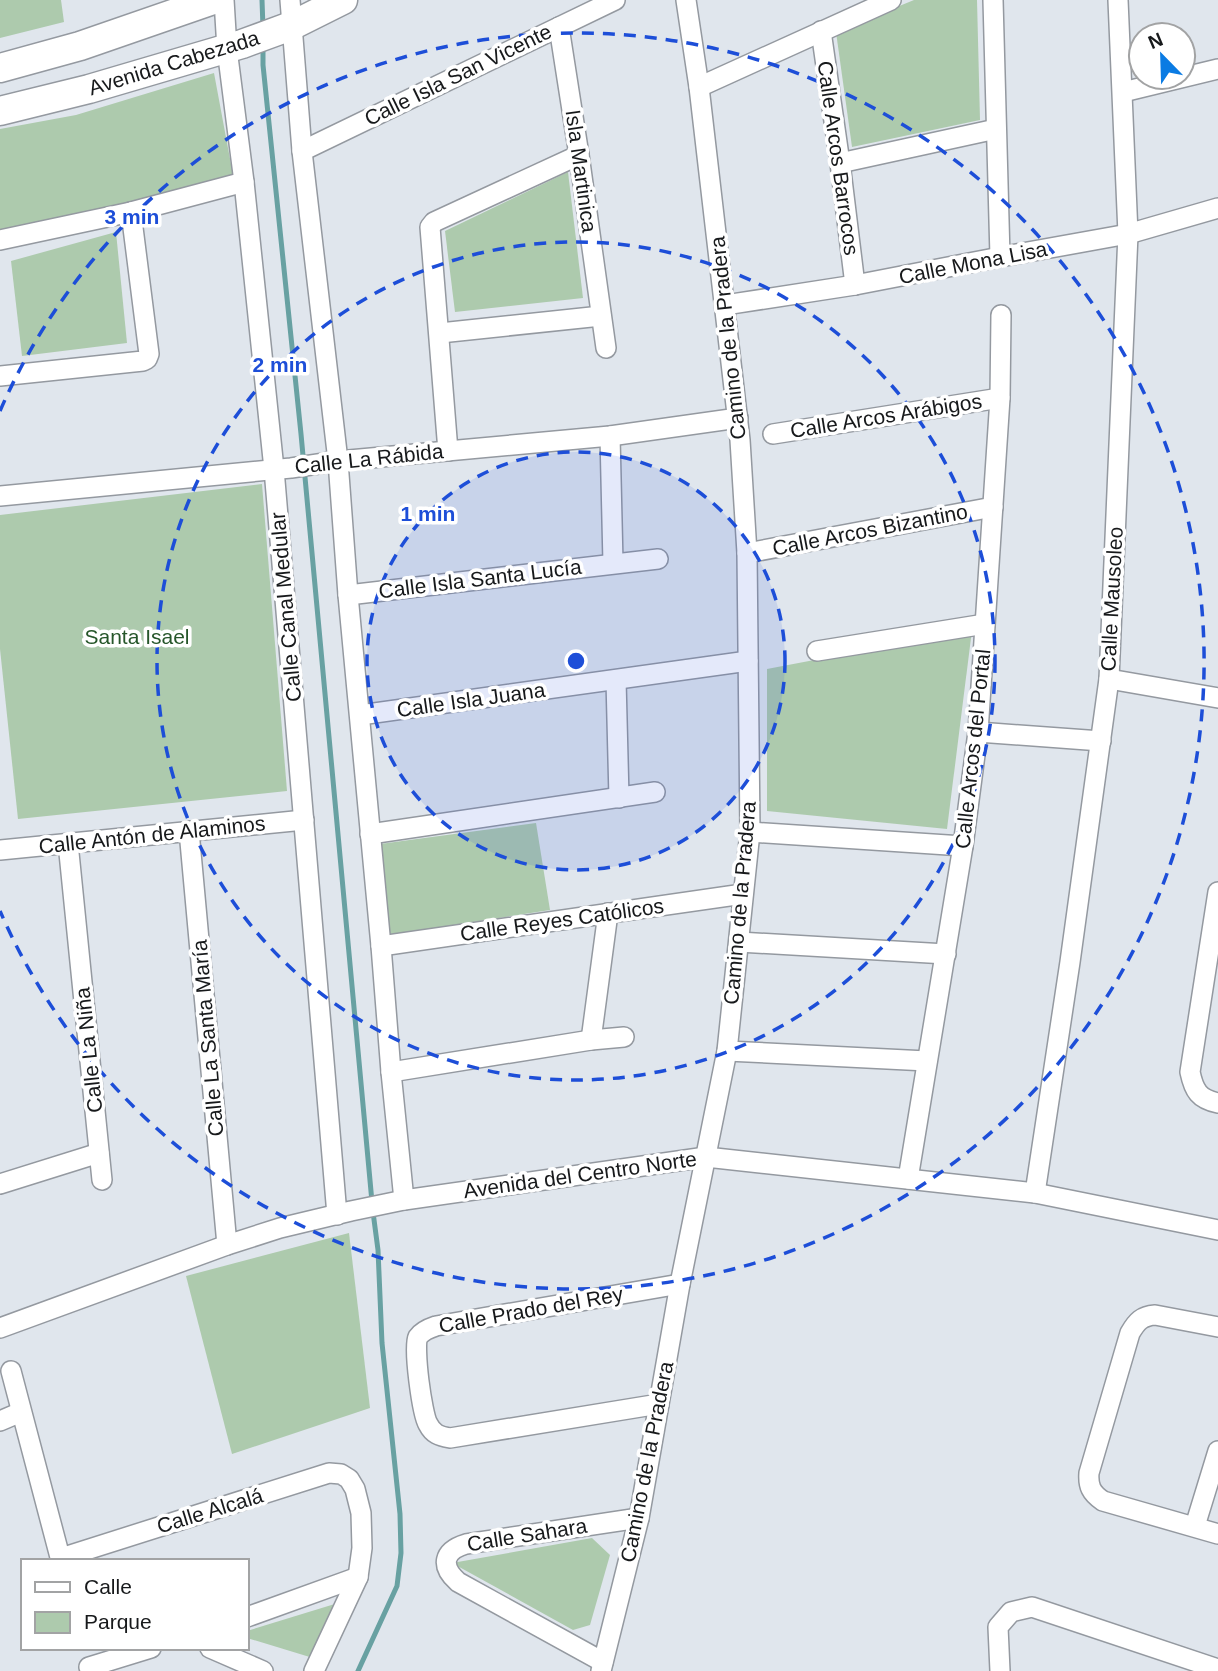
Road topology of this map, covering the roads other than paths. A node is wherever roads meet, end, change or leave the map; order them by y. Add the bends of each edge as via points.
1 (213, 0) edge
2 (225, 0) edge
3 (343, 0) edge
4 (615, 0) edge
5 (686, 0) edge
6 (891, 0) edge
7 (993, 0) edge
8 (1118, 0) edge
9 (287, 19) edge
10 (559, 27) junction
11 (821, 32) junction
12 (234, 46) junction
13 (0, 68) edge
14 (1218, 69) edge
15 (699, 87) junction
16 (1123, 92) junction
17 (0, 111) edge
18 (996, 129) junction
19 (302, 151) junction
20 (579, 155) junction
21 (840, 163) junction
22 (244, 181) junction
23 (1218, 208) edge
24 (131, 212) junction
25 (1128, 234) junction
26 (0, 240) edge
27 (1000, 257) junction
28 (855, 285) junction
29 (725, 305) junction
30 (1001, 315) dead end
31 (601, 316) junction
32 (440, 333) junction
33 (606, 348) dead end
34 (0, 376) edge
35 (1000, 398) junction
36 (737, 418) junction
37 (773, 434) dead end
38 (610, 436) junction
39 (448, 451) junction
40 (330, 462) junction
41 (282, 469) junction
42 (0, 496) edge
43 (993, 507) junction
44 (747, 553) junction
45 (658, 559) dead end
46 (613, 563) junction
47 (348, 595) junction
48 (985, 624) junction
49 (817, 651) dead end
50 (748, 661) junction
51 (1109, 679) junction
52 (615, 680) junction
53 (1218, 698) edge
54 (360, 715) junction
55 (978, 732) junction
56 (1101, 741) junction
57 (655, 792) dead end
58 (619, 798) junction
59 (304, 820) junction
60 (189, 831) junction
61 (750, 832) junction
62 (370, 834) junction
63 (68, 843) junction
64 (963, 846) junction
65 (0, 850) edge
66 (1218, 892) edge
67 (743, 894) junction
68 (608, 913) junction
69 (739, 942) junction
70 (381, 946) junction
71 (946, 954) junction
72 (1212, 982) edge
73 (624, 1037) dead end
74 (591, 1040) junction
75 (727, 1051) junction
76 (927, 1061) junction
77 (391, 1072) junction
78 (1218, 1102) edge
79 (99, 1153) junction
80 (706, 1157) junction
81 (908, 1179) junction
82 (102, 1180) dead end
83 (0, 1184) edge
84 (1035, 1193) junction
85 (396, 1201) junction
86 (344, 1213) junction
87 (1218, 1230) edge
88 (227, 1245) junction
89 (680, 1284) junction
90 (1218, 1327) edge
91 (0, 1328) edge
92 (11, 1371) dead end
93 (659, 1404) junction
94 (21, 1412) junction
95 (0, 1421) edge
96 (1218, 1451) edge
97 (639, 1518) junction
98 (1195, 1526) junction
99 (1218, 1534) edge
100 (61, 1559) edge
101 (358, 1577) junction
102 (248, 1616) edge
103 (142, 1650) edge
104 (215, 1650) edge
105 (87, 1662) edge
106 (602, 1667) edge
107 (1218, 1669) edge
108 (263, 1671) edge
109 (314, 1671) edge
110 (1000, 1671) edge

1 - 13 main road, Avenida Cabezada
2 - 12 street, Calle Canal Medular
3 - 9 main road, Avenida Cabezada
4 - 10 street, Calle Isla San Vicente
5 - 15 street, Camino de la Pradera
6 - 11 street
7 - 18 street
8 - 16 street, Calle Mausoleo
9 - 12 main road, Avenida Cabezada
9 - 19 street
10 - 19 street, Calle Isla San Vicente
10 - 20 street, Isla Martinica
11 - 15 street
11 - 21 street, Calle Arcos Barrocos
12 - 17 main road, Avenida Cabezada
12 - 22 street, Calle Canal Medular
14 - 16 street
15 - 29 street, Camino de la Pradera
16 - 25 street, Calle Mausoleo
18 - 21 street
18 - 27 street
19 - 40 street
20 - 31 street, Isla Martinica
20 - 32 street via 432,225
21 - 28 street, Calle Arcos Barrocos
22 - 24 street
22 - 41 street, Calle Canal Medular
23 - 25 street, Calle Mona Lisa
24 - 26 street
24 - 34 street via 147,359
25 - 27 street, Calle Mona Lisa
25 - 51 street, Calle Mausoleo
27 - 28 street, Calle Mona Lisa
28 - 29 street, Calle Mona Lisa
29 - 36 street, Camino de la Pradera
30 - 35 street, Calle Arcos del Portal
31 - 32 street
31 - 33 street, Isla Martinica
32 - 39 street
35 - 37 street, Calle Arcos Arábigos
35 - 43 street, Calle Arcos del Portal
36 - 38 street, Calle La Rábida
36 - 44 street, Camino de la Pradera
38 - 39 street, Calle La Rábida
38 - 46 street
39 - 40 street, Calle La Rábida
40 - 41 street, Calle La Rábida
40 - 47 street
41 - 42 street, Calle La Rábida
41 - 59 street, Calle Canal Medular
43 - 44 street, Calle Arcos Bizantino
43 - 48 street, Calle Arcos del Portal
44 - 50 street, Camino de la Pradera
45 - 46 street, Calle Isla Santa Lucía
46 - 47 street, Calle Isla Santa Lucía
47 - 54 street
48 - 49 street
48 - 55 street, Calle Arcos del Portal
50 - 52 street, Calle Isla Juana
50 - 61 street, Camino de la Pradera
51 - 53 street
51 - 56 street, Calle Mausoleo
52 - 54 street, Calle Isla Juana
52 - 58 street
54 - 62 street
55 - 56 street
55 - 64 street, Calle Arcos del Portal
56 - 84 street, Calle Mausoleo
57 - 58 street
58 - 62 street
59 - 60 street, Calle Antón de Alaminos
59 - 86 street, Calle Canal Medular
60 - 63 street, Calle Antón de Alaminos
60 - 88 street, Calle La Santa María
61 - 64 street
61 - 67 street, Camino de la Pradera
62 - 70 street
63 - 65 street, Calle Antón de Alaminos
63 - 79 street, Calle La Niña
64 - 71 street, Calle Arcos del Portal
66 - 72 street
67 - 68 street, Calle Reyes Católicos
67 - 69 street, Camino de la Pradera
68 - 70 street, Calle Reyes Católicos
68 - 74 street
69 - 71 street
69 - 75 street, Camino de la Pradera
70 - 77 street
71 - 76 street, Calle Arcos del Portal
72 - 78 street via 1190,1072 1200,1095
73 - 74 street
74 - 77 street
75 - 76 street
75 - 80 street, Camino de la Pradera
76 - 81 street, Calle Arcos del Portal
77 - 85 street
79 - 82 street, Calle La Niña
79 - 83 street
80 - 81 street, Avenida del Centro Norte
80 - 85 street, Avenida del Centro Norte
80 - 89 street, Camino de la Pradera
81 - 84 street, Avenida del Centro Norte
84 - 87 street, Avenida del Centro Norte
85 - 86 street, Avenida del Centro Norte
86 - 88 street, Avenida del Centro Norte
88 - 91 street, Avenida del Centro Norte
89 - 93 street, Camino de la Pradera
89 - 93 street, Calle Prado del Rey via 436,1326 418,1337 416,1348 424,1415 438,1436 450,1438
90 - 98 street via 1155,1315 1136,1322 1089,1473 1088,1484 1103,1501
92 - 94 street
93 - 97 street, Camino de la Pradera
94 - 95 street
94 - 100 street
96 - 98 street
97 - 106 street, Camino de la Pradera
97 - 106 street, Calle Sahara via 466,1544 446,1558 458,1582
98 - 99 street
100 - 101 street, Calle Alcalá via 328,1473 341,1474 355,1489 361,1513
101 - 102 street
101 - 109 street
103 - 105 street
104 - 108 street
107 - 110 street via 1032,1607 1011,1612 998,1627

